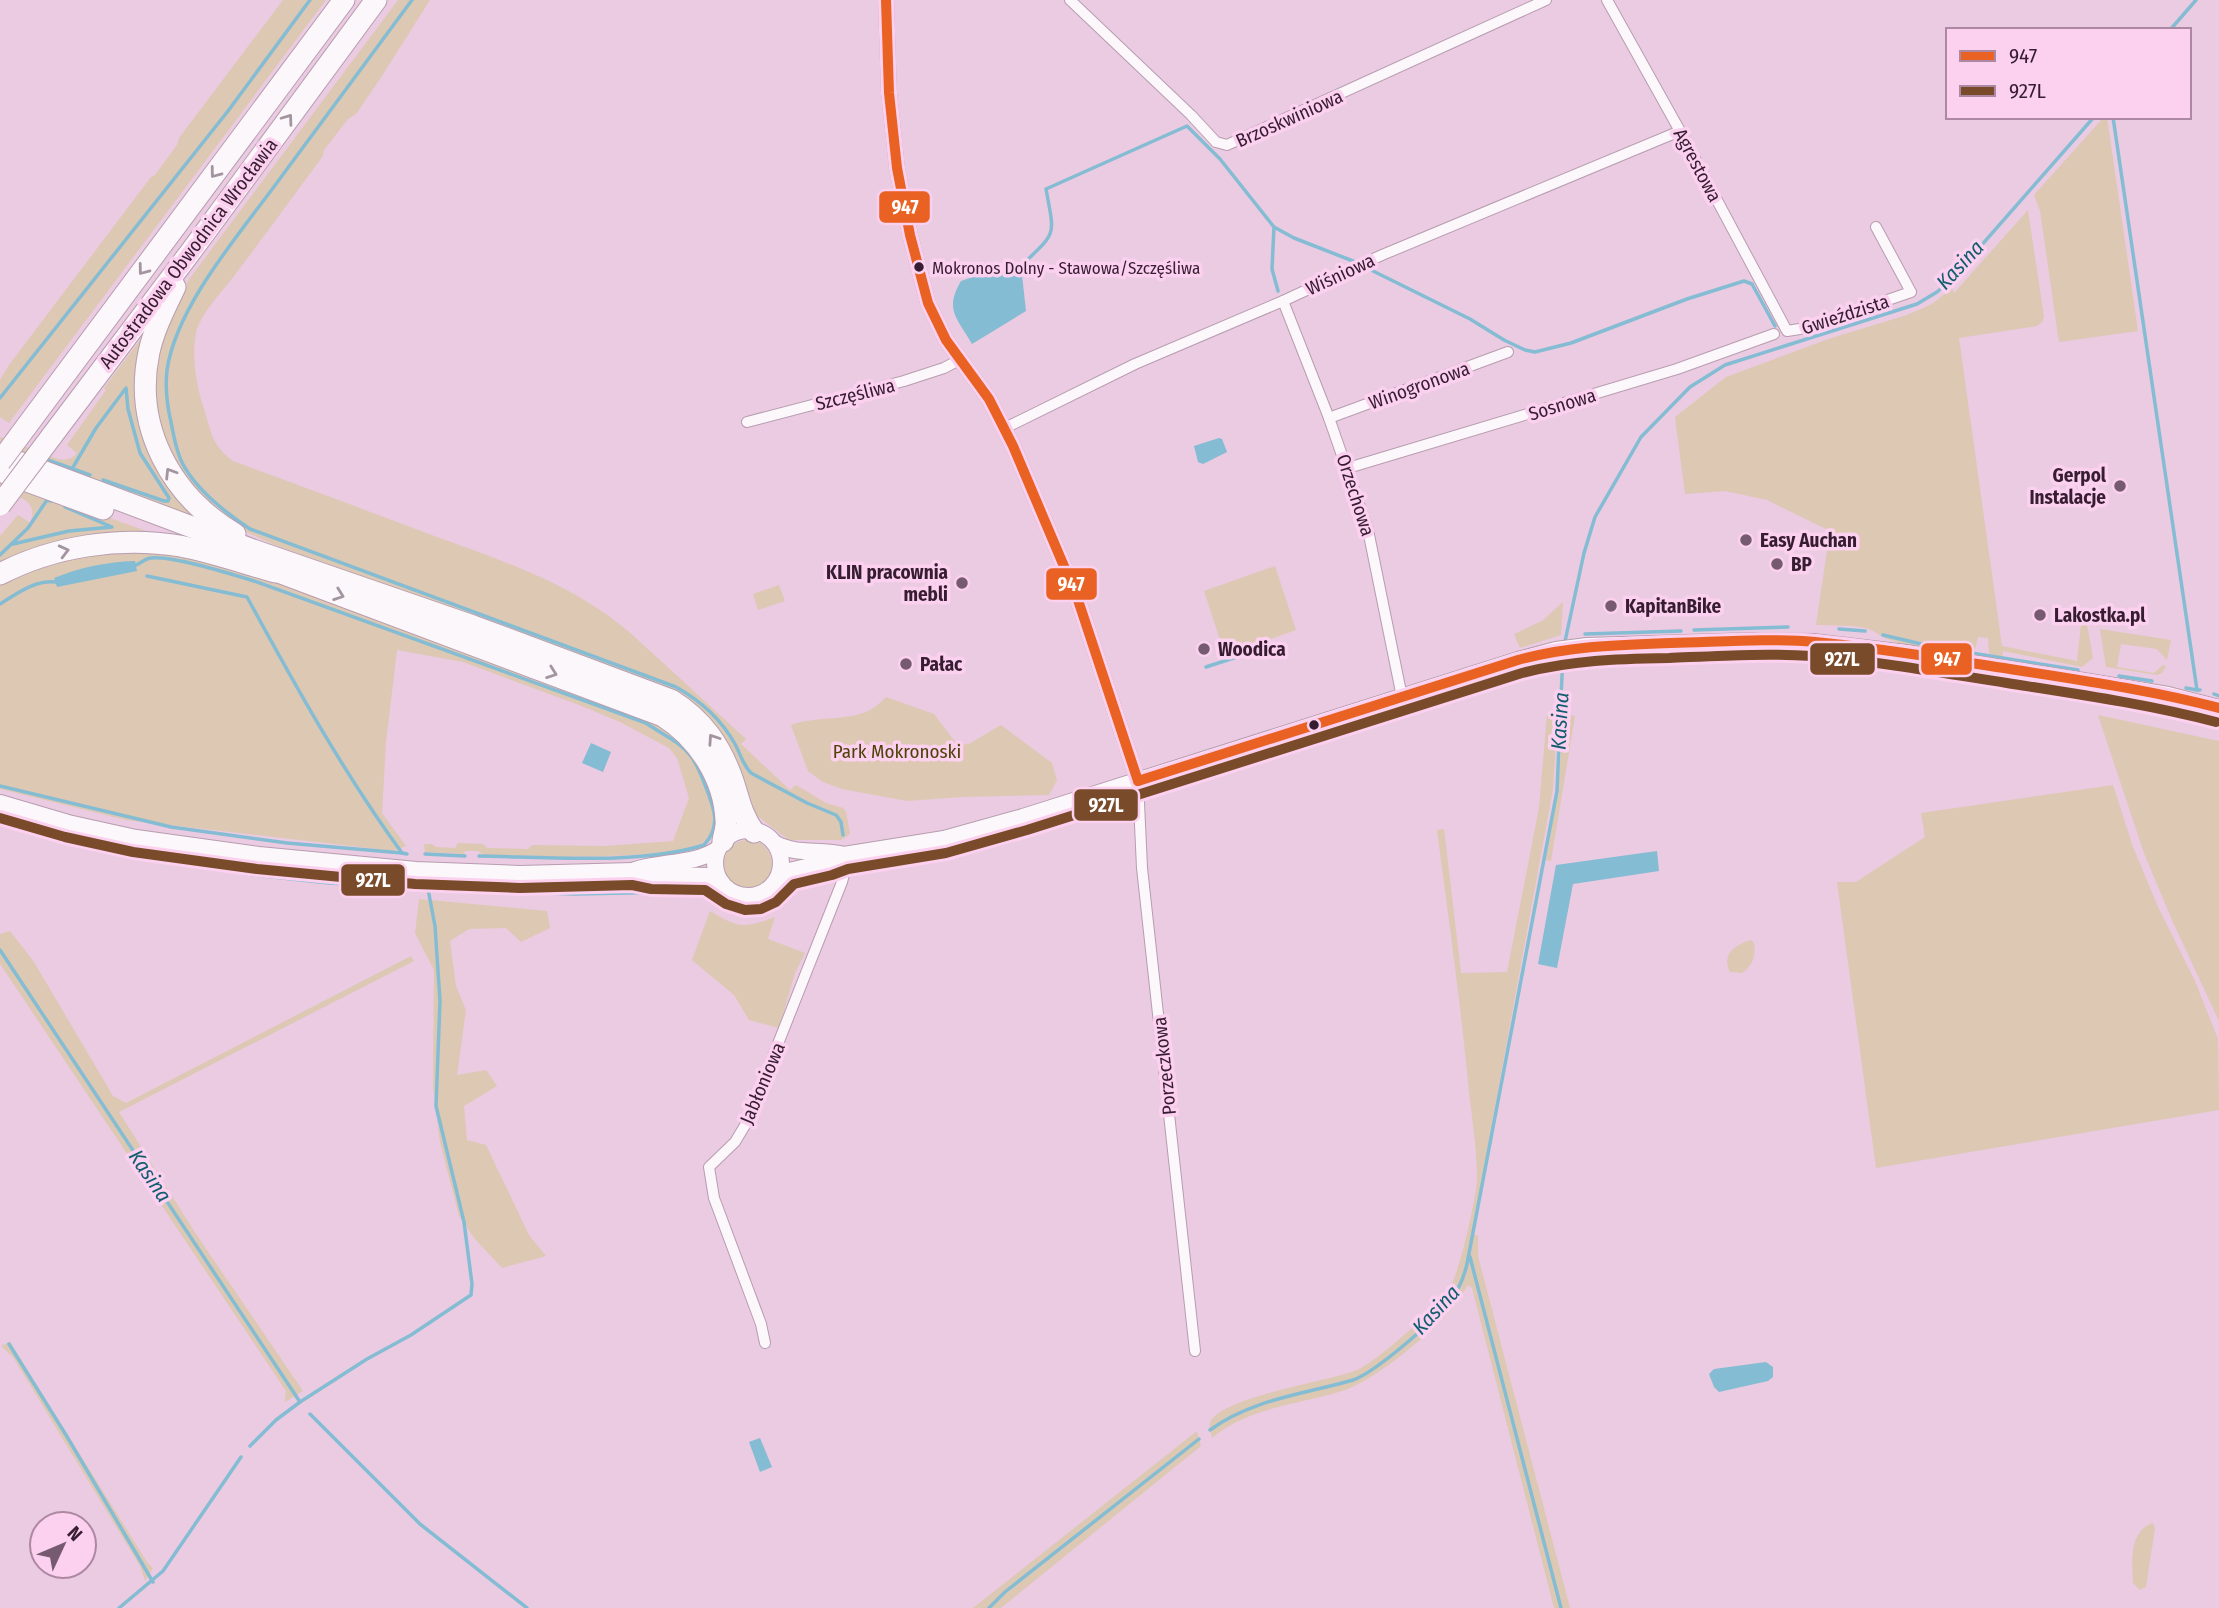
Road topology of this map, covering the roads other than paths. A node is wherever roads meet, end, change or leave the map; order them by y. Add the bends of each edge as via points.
1 (344, 0) edge
2 (376, 0) edge
3 (886, 0) edge
4 (1070, 0) edge
5 (1546, 0) edge
6 (1607, 0) edge
7 (1680, 131) junction
8 (1876, 227) dead end
9 (190, 253) junction
10 (1283, 301) junction
11 (1787, 331) joint
12 (1774, 334) dead end
13 (1508, 352) dead end
14 (961, 359) junction
15 (1329, 418) junction
16 (747, 422) dead end
17 (1005, 428) junction
18 (0, 455) edge
19 (0, 461) edge
20 (1348, 468) junction
21 (0, 471) edge
22 (0, 505) edge
23 (275, 572) junction
24 (0, 574) edge
25 (327, 574) junction
26 (1402, 697) junction
27 (2219, 708) edge
28 (1138, 780) junction
29 (0, 803) edge
30 (754, 832) junction
31 (776, 844) junction
32 (720, 845) junction
33 (844, 855) junction
34 (632, 871) junction
35 (779, 877) junction
36 (721, 882) junction
37 (765, 1343) dead end
38 (1195, 1351) dead end

1 -> 19 highway, Autostradowa Obwodnica Wrocławia, bridge
9 -> 2 highway, Autostradowa Obwodnica Wrocławia
3 - 14 street via 891,114 901,194 928,303
4 - 5 street, Brzoskwiniowa via 1216,142 1227,145
6 - 7 street, Agrestowa
7 - 10 street, Wiśniowa
7 - 11 street, Agrestowa
8 - 11 street, Gwieździsta via 1911,292
9 - 22 highway, Autostradowa Obwodnica Wrocławia, bridge
25 -> 9 highway via 216,522 188,498 162,459 147,405 147,365 160,318
10 - 15 street, Orzechowa
10 - 17 street, Wiśniowa via 1135,364
12 - 20 street, Sosnowa via 1677,369
13 - 15 street, Winogronowa
14 - 16 street, Szczęśliwa via 904,381
14 - 17 street
15 - 20 street, Orzechowa
17 - 28 street via 1073,586
18 - 25 highway
20 - 26 street, Orzechowa via 1370,540
21 - 23 highway
24 -> 23 highway via 56,553 130,542 183,547
23 -> 32 highway via 663,716 689,735 708,761 727,822
30 -> 25 highway via 721,751 703,725 682,708 595,671
26 - 27 main road via 1568,648 1752,641 1813,642 1906,653 2168,695
26 - 28 main road
28 - 33 main road via 944,839
28 - 38 street, Porzeczkowa via 1147,920
29 - 34 main road via 136,838 259,855 416,870 520,874
30 - 31 main road
30 - 32 main road via 732,834
31 - 33 main road via 788,850
31 - 35 main road via 782,858
32 - 34 main road via 708,856
32 - 36 main road via 714,862
33 - 35 main road
33 - 37 street, Jabłoniowa via 842,882 747,1122 735,1142 709,1167 714,1198
34 - 36 main road via 709,876
35 - 36 main road via 758,895 745,896

